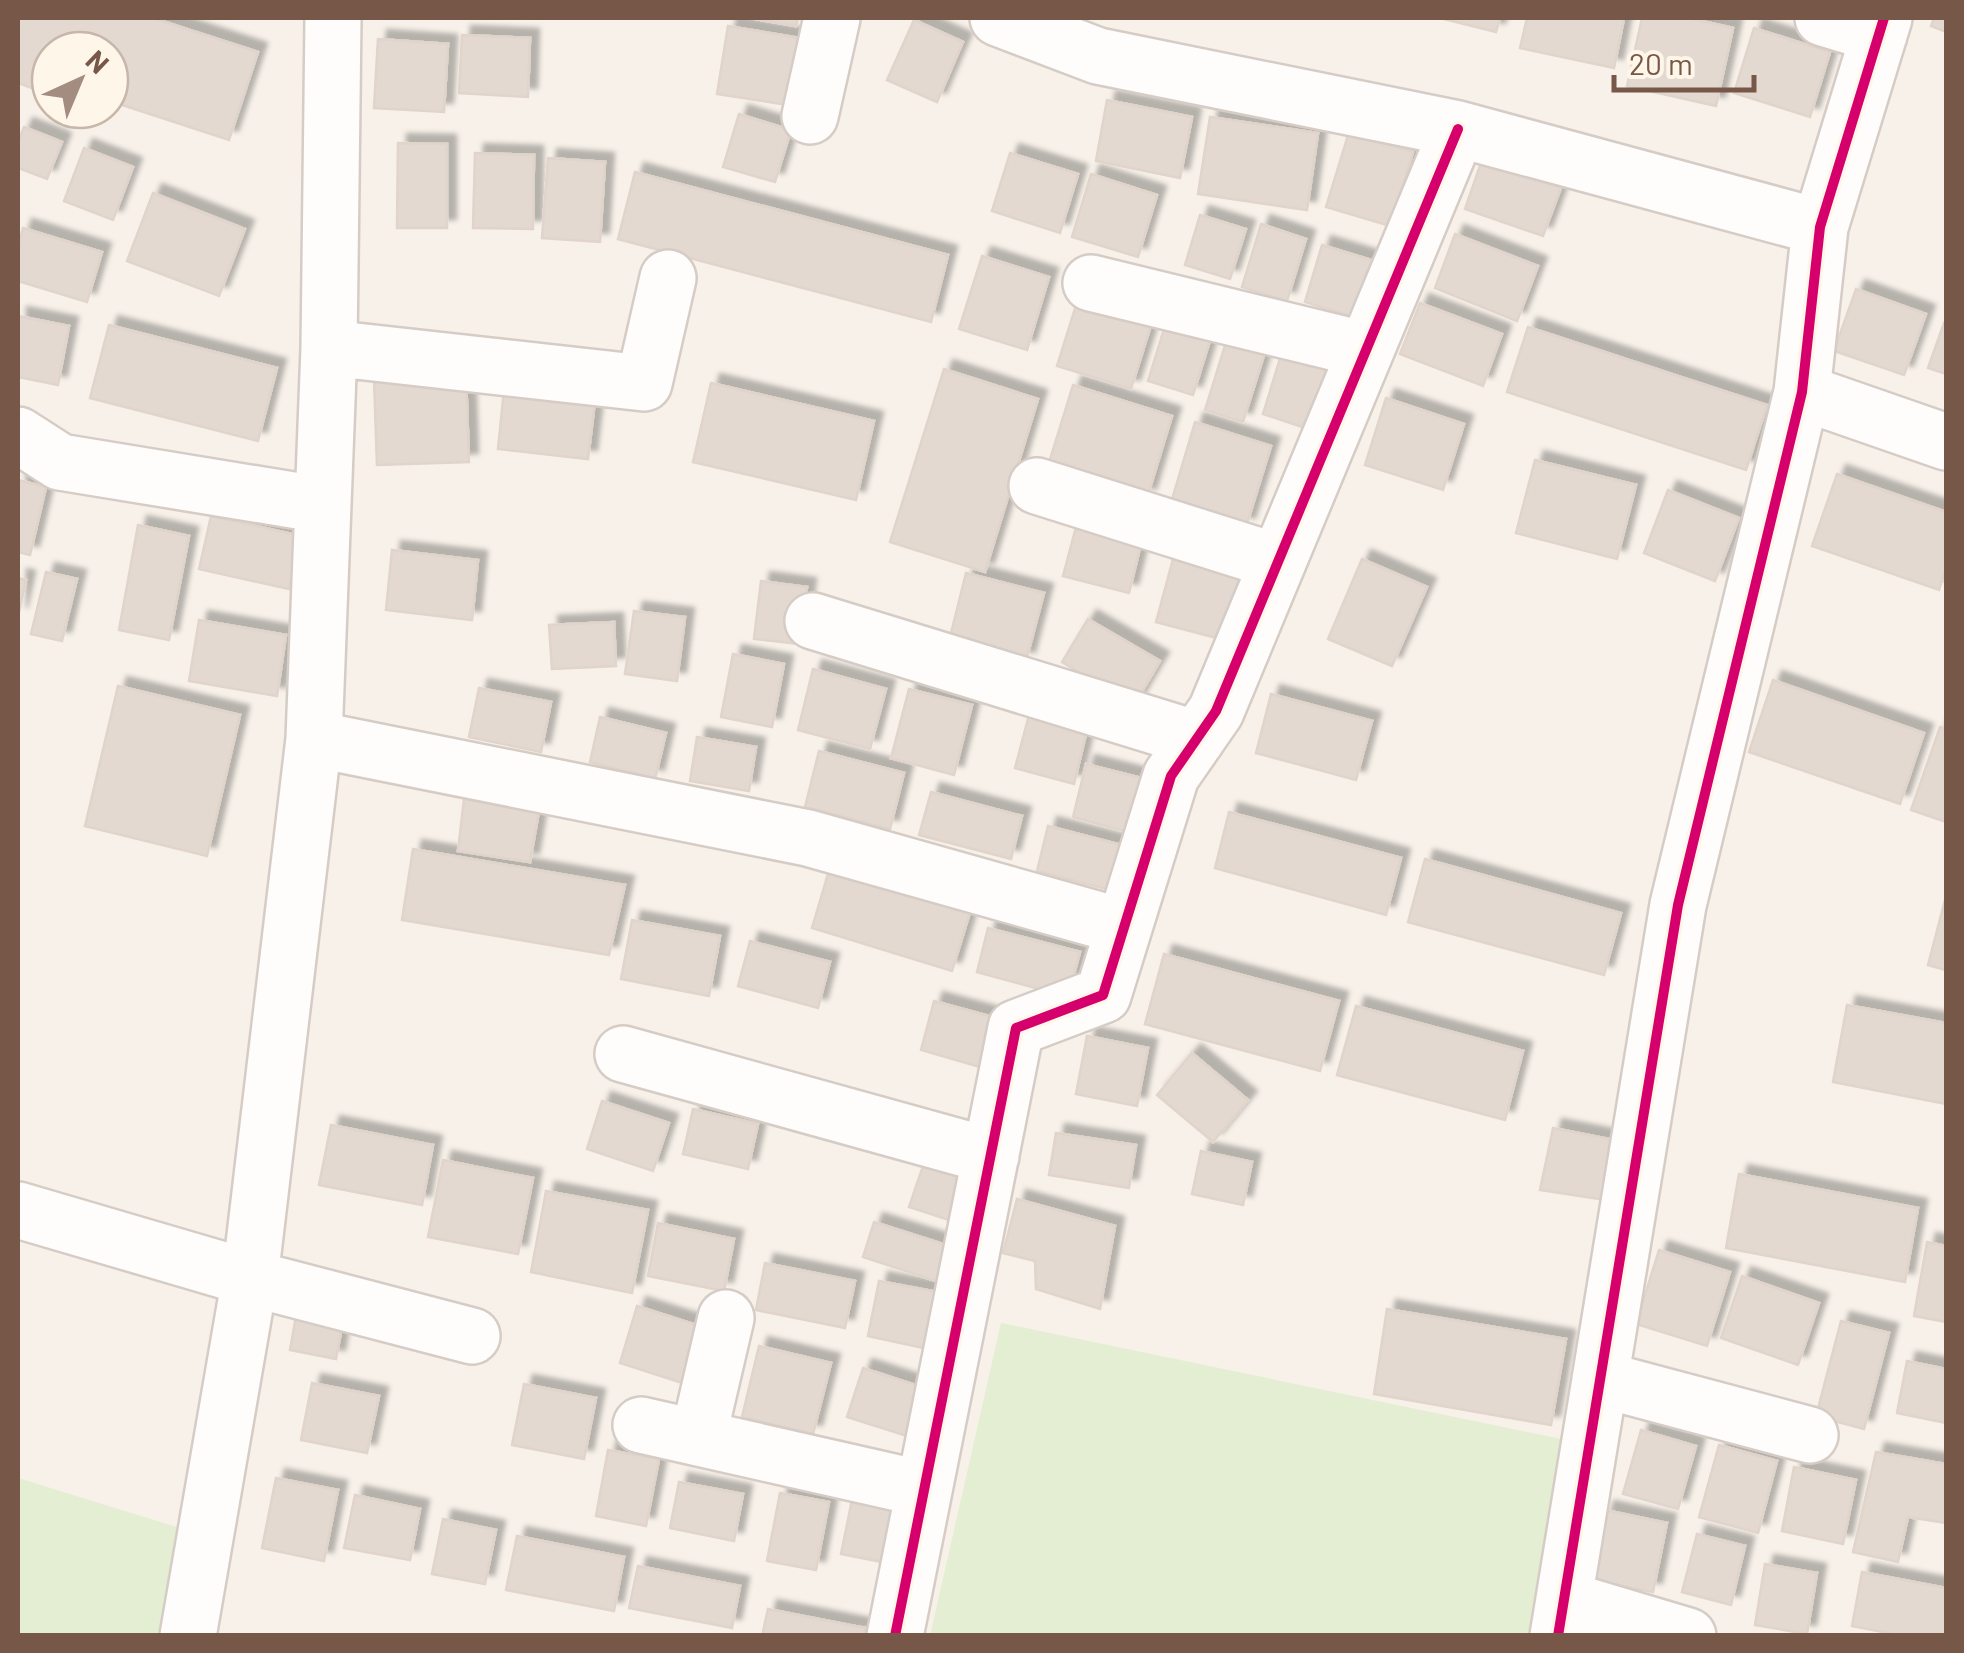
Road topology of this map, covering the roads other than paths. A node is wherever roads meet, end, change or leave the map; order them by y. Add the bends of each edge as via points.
1 (333, 18) edge
2 (832, 18) edge
3 (998, 18) edge
4 (1823, 18) edge
5 (1881, 26) edge
6 (810, 116) dead end
7 (1458, 129) junction
8 (1820, 227) junction
9 (668, 278) dead end
10 (1092, 283) dead end
11 (329, 348) junction
12 (1366, 350) junction
13 (1802, 392) junction
14 (18, 435) edge
15 (1946, 442) edge
16 (1037, 486) dead end
17 (323, 505) junction
18 (1278, 562) junction
19 (813, 620) dead end
20 (1197, 738) junction
21 (314, 739) junction
22 (1124, 927) junction
23 (624, 1054) dead end
24 (990, 1156) junction
25 (18, 1210) edge
26 (250, 1278) junction
27 (726, 1318) dead end
28 (472, 1336) dead end
29 (1600, 1379) junction
30 (641, 1425) dead end
31 (1810, 1435) dead end
32 (698, 1438) junction
33 (924, 1490) junction
34 (1561, 1618) edge
35 (188, 1636) edge
36 (895, 1636) edge
37 (1688, 1636) edge

1 - 11 street
2 - 6 street
3 - 7 street via 1098,56
4 - 5 street
5 - 8 street
7 - 8 street
7 - 12 street
8 - 13 street
9 - 11 street via 644,383
10 - 12 street
11 - 17 street
12 - 18 street
13 - 15 street
13 - 29 street via 1678,906
14 - 17 street via 60,462
16 - 18 street
17 - 21 street
18 - 20 street via 1216,712
19 - 20 street
20 - 22 street via 1171,776
21 - 22 street via 808,838
21 - 26 street
22 - 24 street via 1103,995 1016,1028
23 - 24 street
24 - 33 street
25 - 26 street
26 - 28 street
26 - 35 street
27 - 32 street
29 - 31 street
29 - 34 street
30 - 32 street
32 - 33 street
33 - 36 street
34 - 37 street

